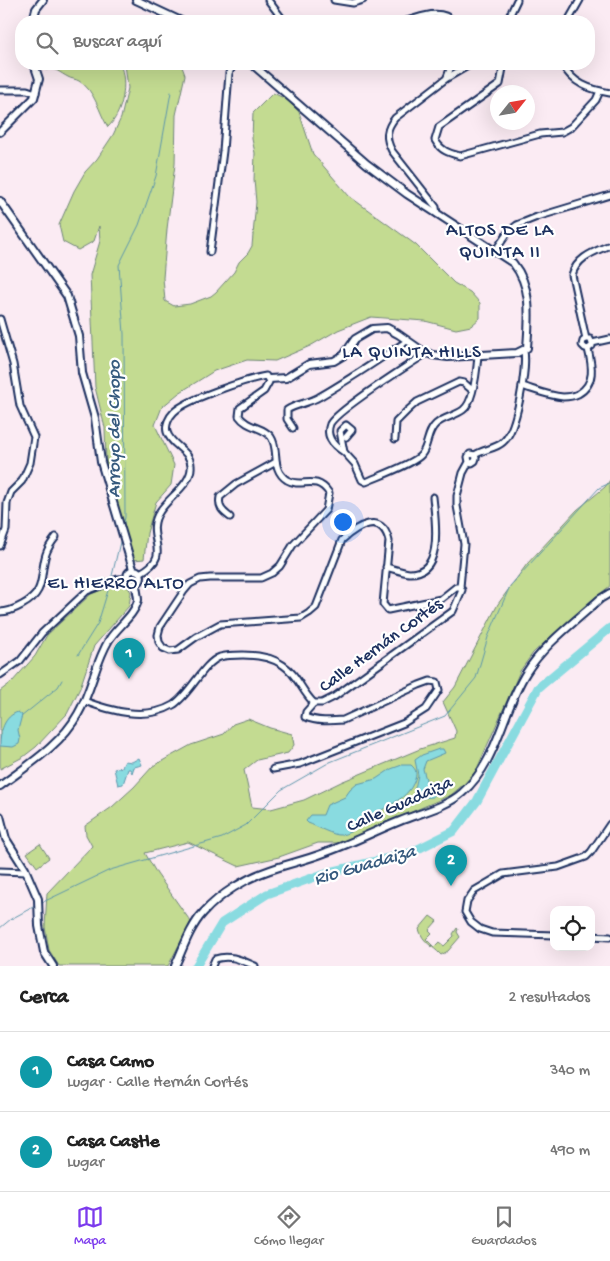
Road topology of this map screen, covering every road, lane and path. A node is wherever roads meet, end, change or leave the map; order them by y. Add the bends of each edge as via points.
1 (43, 0) edge
2 (136, 0) edge
3 (268, 0) edge
4 (334, 0) edge
5 (363, 0) edge
6 (517, 0) edge
7 (580, 0) edge
8 (34, 15) edge
9 (168, 15) edge
10 (280, 15) edge
11 (432, 15) edge
12 (445, 15) edge
13 (510, 15) edge
14 (571, 15) edge
15 (36, 70) edge
16 (231, 70) edge
17 (259, 70) edge
18 (450, 70) edge
19 (461, 70) edge
20 (504, 70) edge
21 (565, 70) edge
22 (447, 78) junction
23 (0, 90) edge
24 (600, 91) junction
25 (36, 93) junction
26 (610, 93) edge
27 (0, 132) edge
28 (610, 195) edge
29 (0, 201) edge
30 (436, 214) junction
31 (610, 245) edge
32 (495, 251) junction
33 (210, 252) dead end
34 (0, 319) edge
35 (586, 339) junction
36 (610, 339) edge
37 (407, 341) junction
38 (592, 342) junction
39 (588, 349) junction
40 (524, 351) junction
41 (427, 353) junction
42 (478, 355) junction
43 (269, 379) junction
44 (522, 386) junction
45 (472, 390) junction
46 (292, 428) dead end
47 (346, 437) dead end
48 (394, 439) dead end
49 (344, 452) junction
50 (276, 462) junction
51 (433, 497) dead end
52 (230, 517) dead end
53 (56, 537) dead end
54 (0, 546) edge
55 (386, 567) junction
56 (133, 569) junction
57 (140, 573) junction
58 (126, 579) junction
59 (136, 584) junction
60 (460, 587) junction
61 (610, 593) edge
62 (0, 612) edge
63 (0, 675) edge
64 (84, 701) junction
65 (314, 703) junction
66 (273, 769) dead end
67 (0, 786) edge
68 (0, 816) edge
69 (610, 824) edge
70 (3, 840) edge
71 (0, 871) edge
72 (26, 872) junction
73 (550, 936) edge
74 (595, 936) edge
75 (610, 937) edge
76 (53, 966) edge
77 (175, 966) edge
78 (212, 966) edge
79 (255, 966) edge

1 - 8 street
2 - 9 street
3 - 10 street
4 - 5 street via 353,3
6 - 13 street
7 - 14 street
11 - 12 street
15 - 25 street via 39,79
16 - 33 street
17 - 30 street via 367,164
18 - 22 street
19 - 22 street
20 - 24 street via 500,84 439,127 435,140 439,147 460,156 540,134 562,132 571,127 596,100
21 - 24 street via 580,84
22 - 30 street via 395,118 387,134 392,151 433,202
23 - 25 street
24 - 26 street
25 - 27 street
28 - 32 street via 517,225
29 - 56 street via 67,296 79,336 82,374 95,418 101,462
30 - 32 street
31 - 35 street via 574,266 572,275
32 - 40 street via 519,271 527,290 528,330
34 - 54 street via 13,364 20,406 34,436 30,463 7,503 6,530
35 - 38 street
35 - 39 street via 582,345
36 - 38 street
37 - 41 street
37 - 43 street via 387,328 372,329 355,339 344,355 334,361 309,364 286,378
37 - 46 street via 330,391 287,410
38 - 39 street
39 - 44 street via 592,366 590,382 579,393 562,397
40 - 42 street
40 - 44 street via 526,361
41 - 42 street via 448,357
41 - 49 street via 333,420 328,432 330,440
42 - 45 street
43 - 50 street, Calle Hernán Cortés via 264,391 240,408 239,416 244,423 270,435
43 - 57 street via 266,376 253,378 186,403 169,418 167,434 187,454 191,471 188,479 159,512 154,523 156,561
44 - 60 street via 508,437 502,444 475,455 475,461 469,462 463,473 457,496 464,544
45 - 48 street via 459,382 417,402 396,422
45 - 49 street via 465,409 435,425 421,456 414,461 366,482
47 - 49 street via 352,430 346,426 340,431
50 - 52 street via 236,484 220,497 220,509
50 - 55 street, Calle Hernán Cortés via 286,479 319,483 325,487 329,493 326,510 272,573 261,578 200,579 190,584 160,627 159,642 164,648 178,650 220,624 301,618 316,607 342,540 365,524 382,526 387,533
51 - 55 street via 436,534 431,562 422,570 411,573
53 - 62 street via 46,553 42,584 37,594 14,610
55 - 60 street, Calle Hernán Cortés via 383,604 388,610 441,600
56 - 57 street
56 - 58 street via 127,572
57 - 59 street via 140,582
58 - 59 street
58 - 63 street via 87,591 42,633 20,661
59 - 64 street via 138,599 134,608 102,652
60 - 65 street, Calle Hernán Cortés via 462,590 453,611 334,697
61 - 77 street, Calle Guadaiza via 536,658 519,685 490,755 463,792 445,803 324,854 251,877 203,913
64 - 65 street, Calle Hernán Cortés via 109,710 131,713 161,710 183,697 214,660 252,655 267,657 283,665 293,673 306,696
64 - 67 street via 71,724 46,751
65 - 66 street via 305,717 343,720 430,681 437,682 439,686 426,709 404,723 300,764
68 - 70 street
69 - 73 street via 586,857 558,867 503,874 474,891 467,901 465,912 480,928 492,933
70 - 72 street
71 - 72 street
72 - 76 street via 38,899 44,952
74 - 75 street
78 - 79 street via 215,959 224,956

